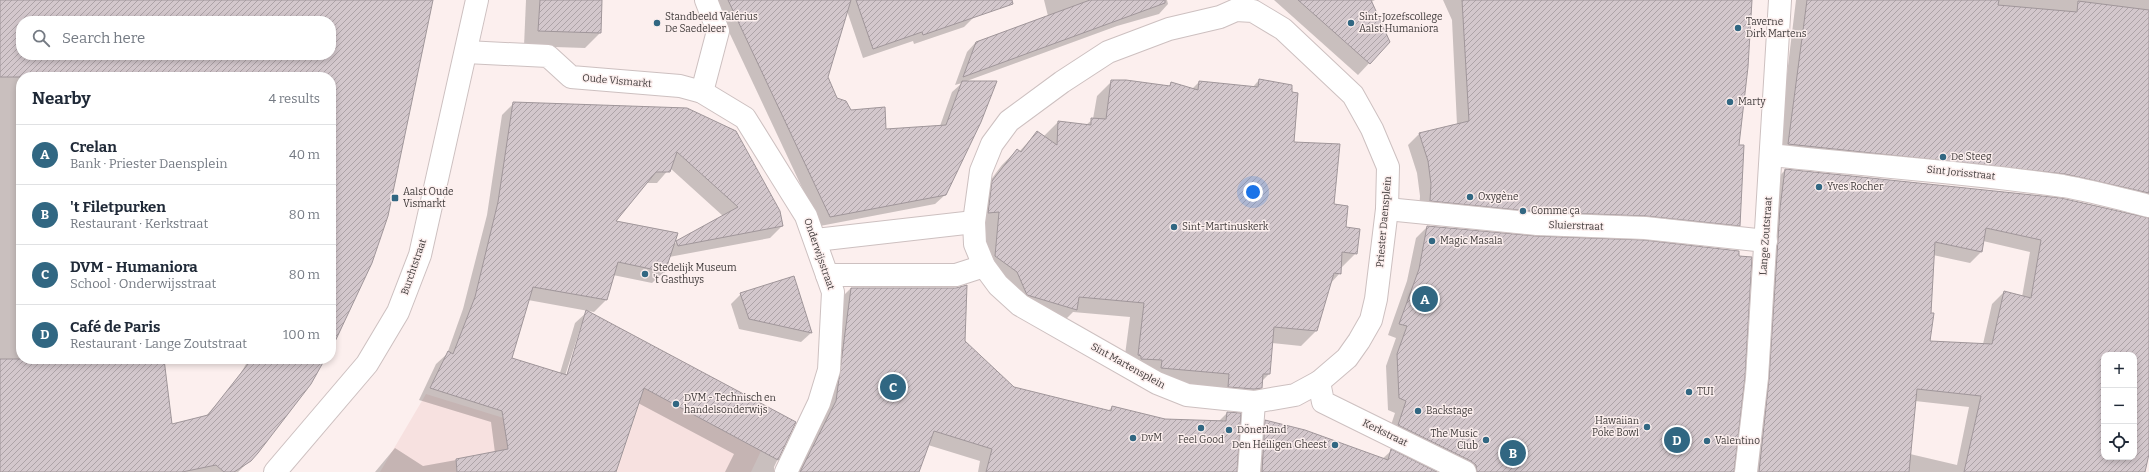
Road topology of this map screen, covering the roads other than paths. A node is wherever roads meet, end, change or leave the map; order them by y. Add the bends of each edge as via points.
1 (477, 0) edge
2 (706, 0) edge
3 (1780, 0) edge
4 (1217, 8) edge
5 (466, 52) junction
6 (702, 92) junction
7 (1771, 155) junction
8 (2149, 206) edge
9 (1387, 208) junction
10 (974, 222) junction
11 (816, 240) junction
12 (1766, 241) junction
13 (984, 266) junction
14 (826, 275) junction
15 (1319, 382) junction
16 (1254, 402) junction
17 (275, 472) edge
18 (786, 472) edge
19 (1249, 472) edge
20 (1465, 472) edge
21 (1746, 472) edge

1 - 5 street, Burchtstraat
2 - 6 street via 718,31
3 - 7 street, Lange Zoutstraat
4 - 9 street, Priester Daensplein via 1253,11 1269,19 1353,95 1372,129 1388,167
4 - 10 street, Sint Martensplein via 1108,52 1009,121 992,144 981,171
5 - 6 street, Oude Vismarkt via 548,56 571,77 680,86
5 - 17 street, Burchtstraat via 420,255 398,312 367,364
6 - 11 street, Onderwijsstraat via 745,118 806,216
7 - 8 street, Sint Jorisstraat via 1947,171 2057,185
7 - 12 street, Lange Zoutstraat
9 - 12 street, Sluierstraat via 1537,224 1645,228
9 - 15 street, Priester Daensplein via 1371,320 1346,358
10 - 11 street
10 - 13 street, Sint Martensplein via 975,244
11 - 14 street, Onderwijsstraat
12 - 21 street, Lange Zoutstraat via 1757,378
13 - 14 street via 956,275
13 - 16 street, Sint Martensplein via 998,285 1020,305 1158,383 1187,395
14 - 18 street, Onderwijsstraat via 832,292 829,370 819,404
15 - 16 street, Sint Martensplein via 1295,395
15 - 20 street, Kerkstraat via 1323,402
16 - 19 street

